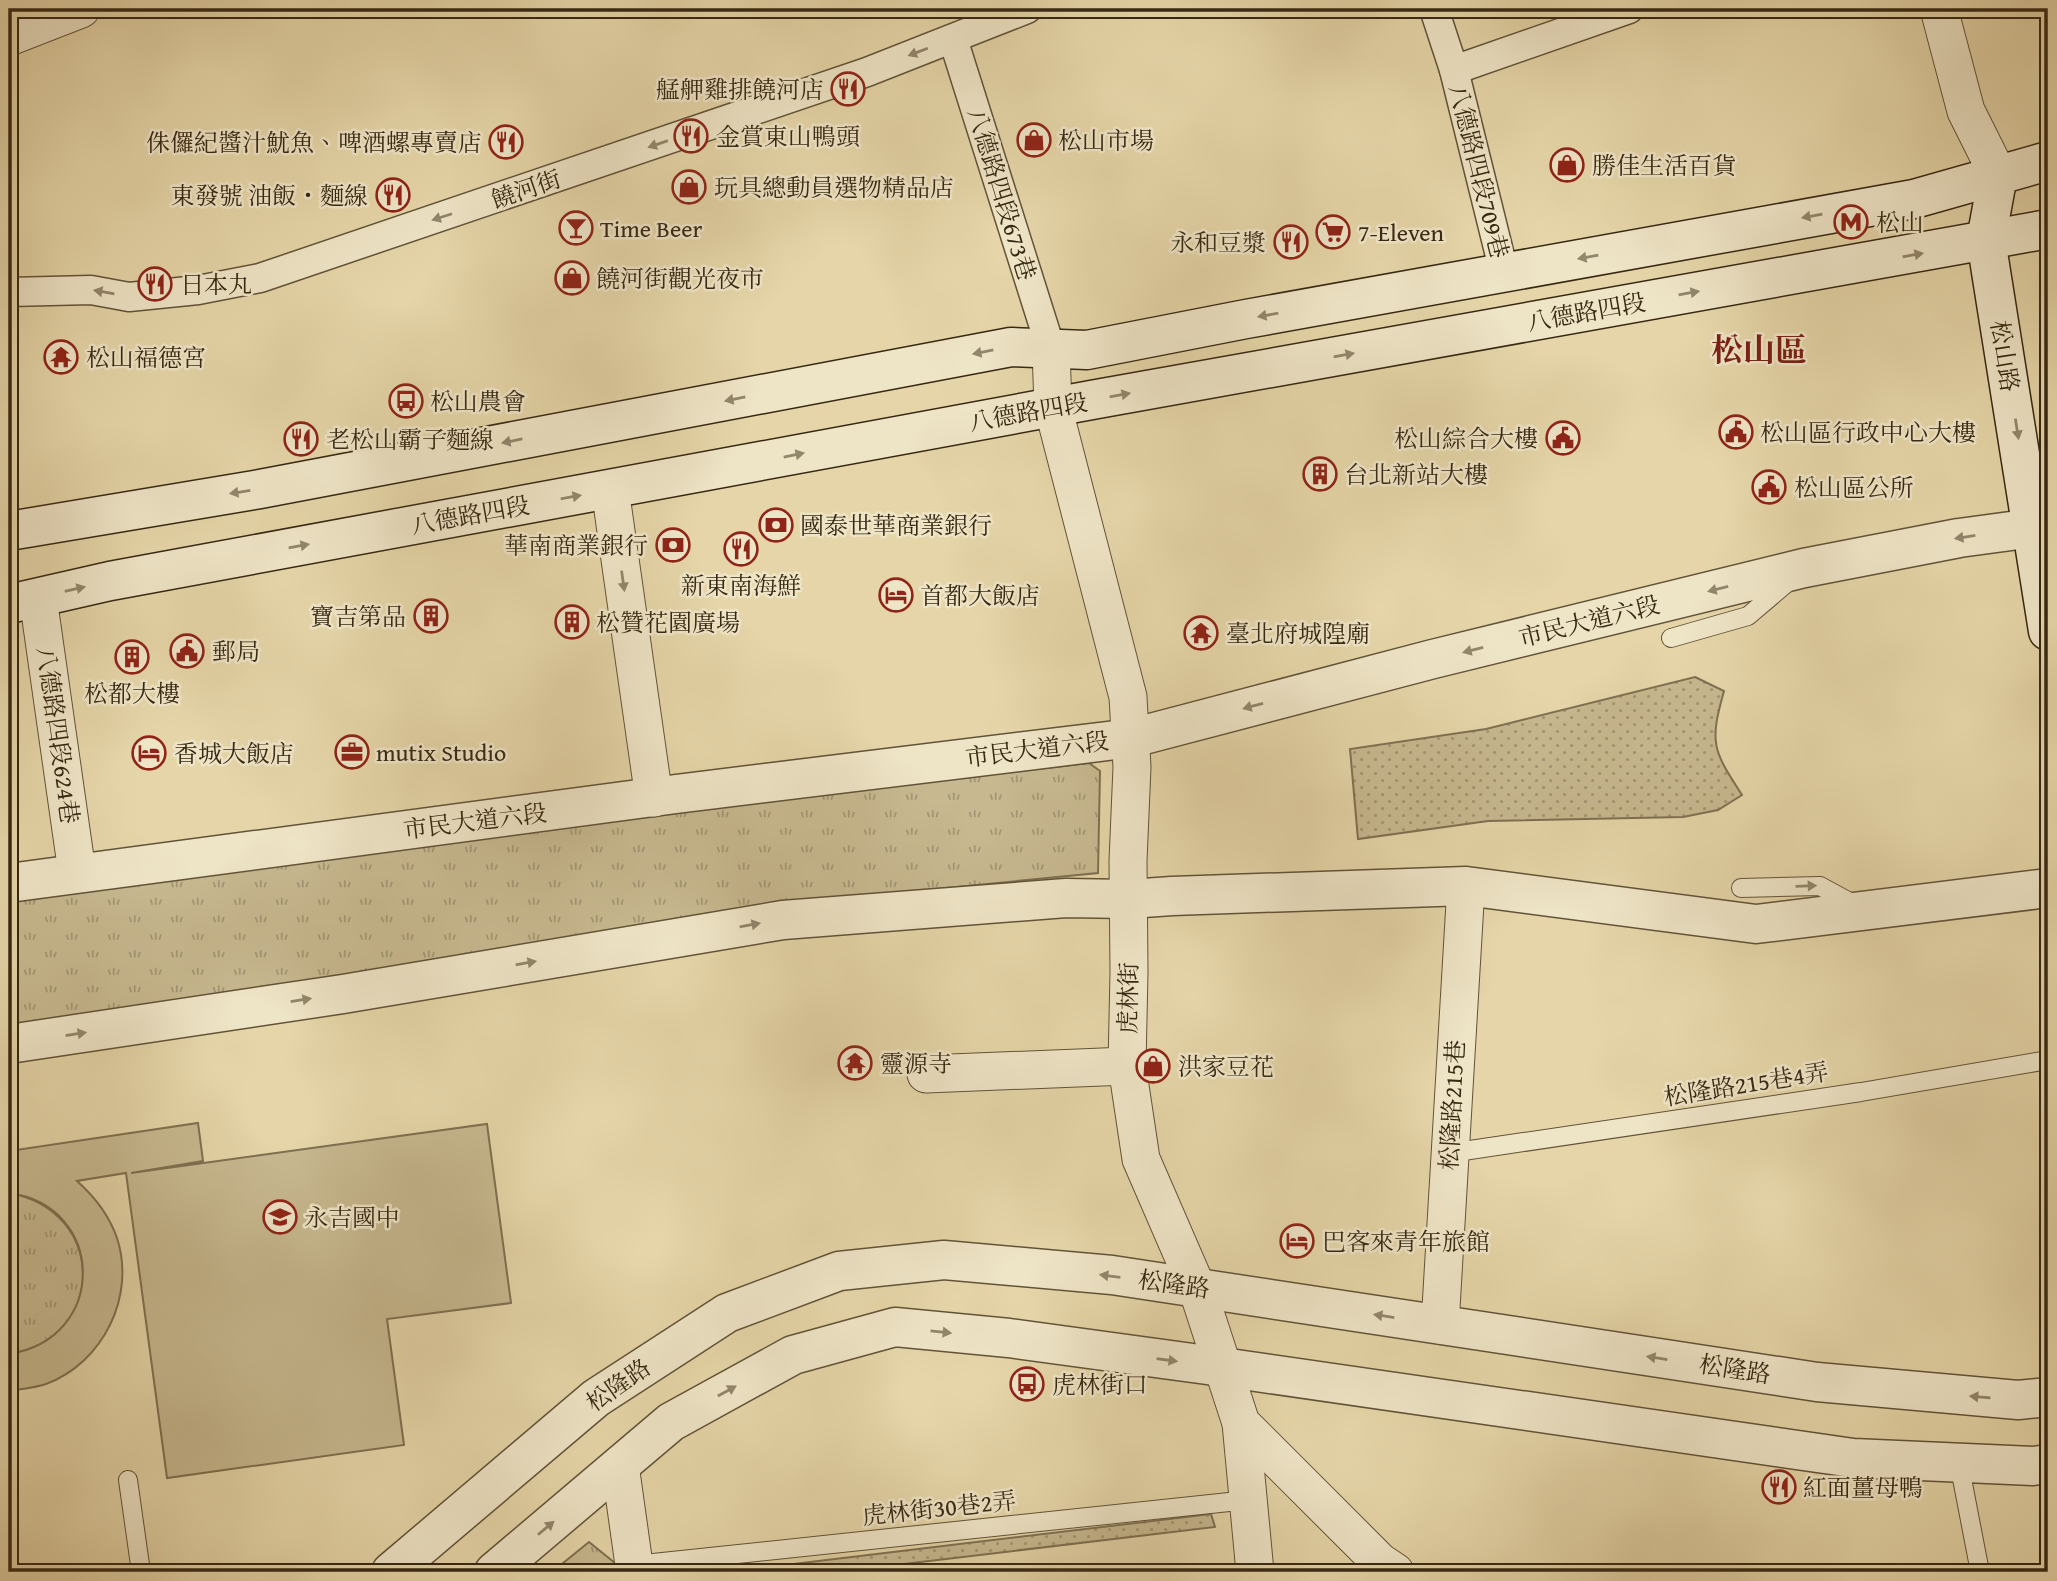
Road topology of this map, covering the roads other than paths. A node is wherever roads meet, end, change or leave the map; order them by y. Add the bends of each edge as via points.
1 (81, 9) edge
2 (1027, 9) edge
3 (1434, 9) edge
4 (1629, 9) edge
5 (1938, 9) edge
6 (9, 37) edge
7 (953, 39) junction
8 (1454, 70) junction
9 (2048, 161) edge
10 (1998, 175) junction
11 (2047, 237) edge
12 (1986, 240) junction
13 (1504, 272) junction
14 (9, 292) edge
15 (1051, 349) junction
16 (1053, 407) junction
17 (610, 489) junction
18 (2040, 527) edge
19 (9, 531) edge
20 (1804, 568) junction
21 (24, 601) edge
22 (2048, 631) edge
23 (1671, 638) dead end
24 (1132, 738) junction
25 (654, 798) junction
26 (77, 872) junction
27 (9, 883) edge
28 (1466, 886) junction
29 (1741, 888) dead end
30 (2048, 888) edge
31 (1129, 900) junction
32 (1864, 910) junction
33 (9, 1044) edge
34 (2048, 1060) edge
35 (1127, 1066) junction
36 (926, 1074) dead end
37 (1450, 1153) junction
38 (1196, 1287) junction
39 (1440, 1325) junction
40 (1222, 1367) junction
41 (2048, 1397) edge
42 (1241, 1423) junction
43 (1959, 1463) junction
44 (2048, 1464) edge
45 (620, 1465) junction
46 (128, 1480) dead end
47 (1248, 1500) junction
48 (635, 1568) edge
49 (141, 1572) edge
50 (391, 1572) edge
51 (494, 1572) edge
52 (1255, 1572) edge
53 (1395, 1572) edge
54 (1980, 1572) edge

1 - 6 street
2 - 7 street, 饒河街
3 - 8 street, 八德路四段709巷
4 - 8 street, 八德路四段709巷
5 - 10 street via 1966,111
7 -> 14 street, 饒河街 via 260,278 129,297 91,290
7 - 15 street, 八德路四段673巷
8 - 13 street, 八德路四段709巷
9 - 10 street
10 - 11 street
10 - 12 street, 松山路
10 -> 13 street via 1914,198
11 - 12 street, 八德路四段
16 -> 12 street, 八德路四段
12 -> 18 street, 松山路
13 -> 15 street via 1087,350
15 - 16 street, 虎林街
15 -> 19 street via 1011,347 260,489
17 -> 16 street, 八德路四段
16 - 24 street, 虎林街 via 1128,697
21 -> 17 street, 八德路四段 via 123,578
17 -> 25 street
18 -> 20 street, 市民大道六段
18 - 22 street, 松山路
20 - 23 lane via 1748,616
20 -> 24 street, 市民大道六段
21 - 26 street, 八德路四段624巷
24 - 25 street, 市民大道六段
24 - 31 street, 虎林街
25 - 26 street, 市民大道六段
26 - 27 street, 市民大道六段
28 - 31 street
28 - 32 street via 1756,924
28 - 37 street, 松隆路215巷
29 -> 32 lane via 1820,886
30 - 32 street
33 -> 31 street via 783,920 1066,898
31 - 35 street, 虎林街
34 - 37 lane, 松隆路215巷4弄
35 - 36 street
35 - 38 street, 虎林街 via 1141,1158
37 - 39 street, 松隆路215巷
39 -> 38 street, 松隆路
38 - 40 street, 虎林街
38 -> 50 street, 松隆路 via 944,1260 839,1271 727,1313 596,1398
41 -> 39 street, 松隆路 via 2018,1400 1818,1382
40 - 42 street, 虎林街
40 - 43 street via 1853,1458
45 -> 40 street via 671,1422 793,1355 895,1327
42 - 47 street
42 - 53 street, 虎林街
43 - 44 street
43 - 54 lane
45 - 48 street
51 -> 45 street
46 - 49 lane
47 - 48 lane, 虎林街30巷2弄
47 - 52 street

